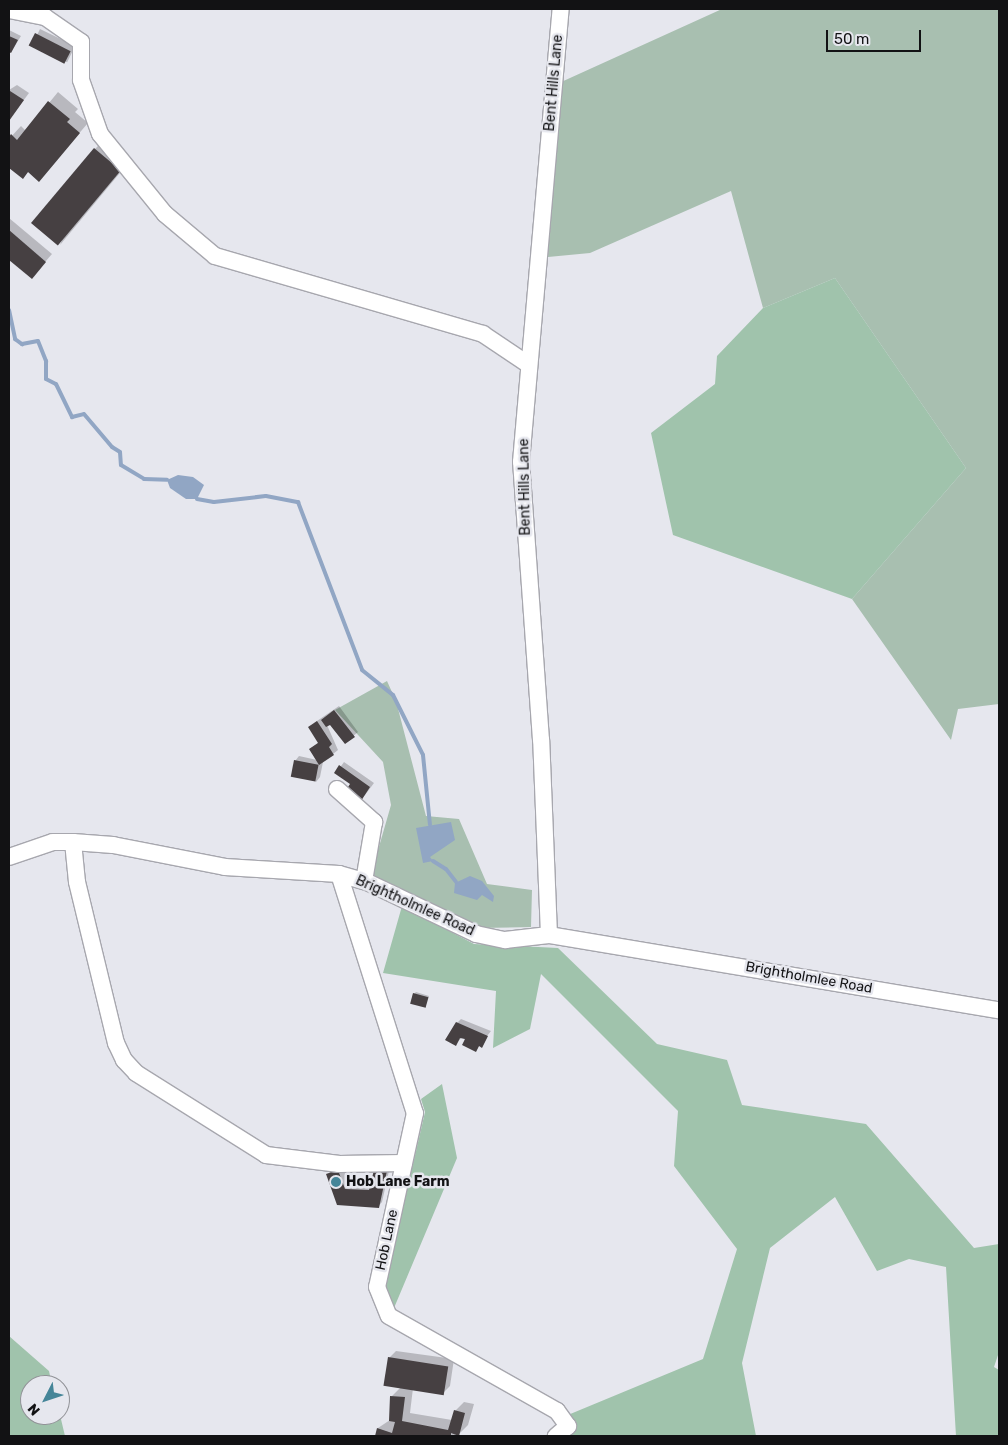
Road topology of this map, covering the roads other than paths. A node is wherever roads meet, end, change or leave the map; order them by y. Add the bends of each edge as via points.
1 (561, 9) edge
2 (9, 10) edge
3 (530, 365) junction
4 (337, 789) dead end
5 (73, 842) junction
6 (9, 857) edge
7 (339, 874) junction
8 (364, 881) junction
9 (549, 935) junction
10 (999, 1010) edge
11 (404, 1163) junction
12 (562, 1431) edge

1 - 3 street, Bent Hills Lane
2 - 3 street via 45,17 81,42 81,80 100,134 165,214 215,256 483,334
3 - 9 street, Bent Hills Lane via 521,462 541,740
4 - 8 street via 374,822
5 - 6 street, Brightholmlee Road via 53,842
5 - 7 street, Brightholmlee Road via 113,845 225,867
5 - 11 street via 77,882 116,1043 124,1060 136,1072 266,1156 339,1164
7 - 8 street, Brightholmlee Road
7 - 11 street, Hob Lane via 415,1113
8 - 9 street, Brightholmlee Road via 476,934 505,940
9 - 10 street, Brightholmlee Road
11 - 12 street, Hob Lane via 377,1287 389,1316 557,1411

